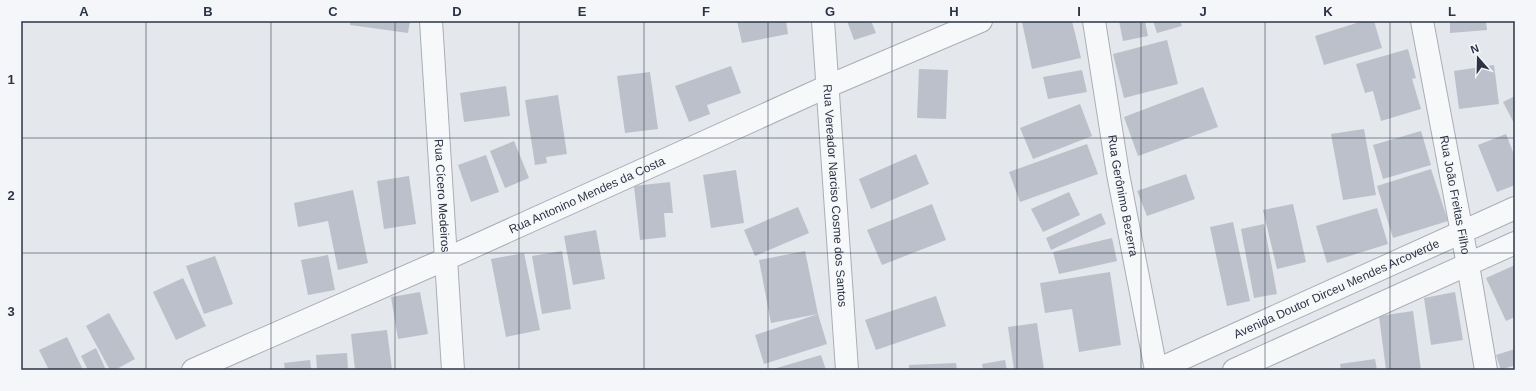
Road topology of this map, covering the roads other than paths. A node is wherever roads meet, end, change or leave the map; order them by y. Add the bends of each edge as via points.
1 (431, 21) edge
2 (823, 21) edge
3 (981, 21) edge
4 (1094, 21) edge
5 (1422, 21) edge
6 (826, 87) junction
7 (1515, 208) edge
8 (1462, 232) junction
9 (1515, 243) edge
10 (446, 259) junction
11 (1468, 265) junction
12 (193, 370) edge
13 (453, 370) edge
14 (847, 370) edge
15 (1156, 370) edge
16 (1234, 370) edge
17 (1486, 370) edge

1 - 10 street, Rua Cícero Medeiros
2 - 6 street, Rua Vereador Narciso Cosme dos Santos
3 - 6 street, Rua Antonino Mendes da Costa
4 - 15 street, Rua Gerônimo Bezerra via 1118,174
5 - 8 street, Rua João Freitas Filho
6 - 10 street, Rua Antonino Mendes da Costa
6 - 14 street, Rua Vereador Narciso Cosme dos Santos
7 - 8 street, Avenida Doutor Dirceu Mendes Arcoverde
8 - 11 street, Rua João Freitas Filho
8 - 15 street, Avenida Doutor Dirceu Mendes Arcoverde
9 - 11 street
10 - 12 street, Rua Antonino Mendes da Costa
10 - 13 street, Rua Cícero Medeiros
11 - 16 street
11 - 17 street, Rua João Freitas Filho

